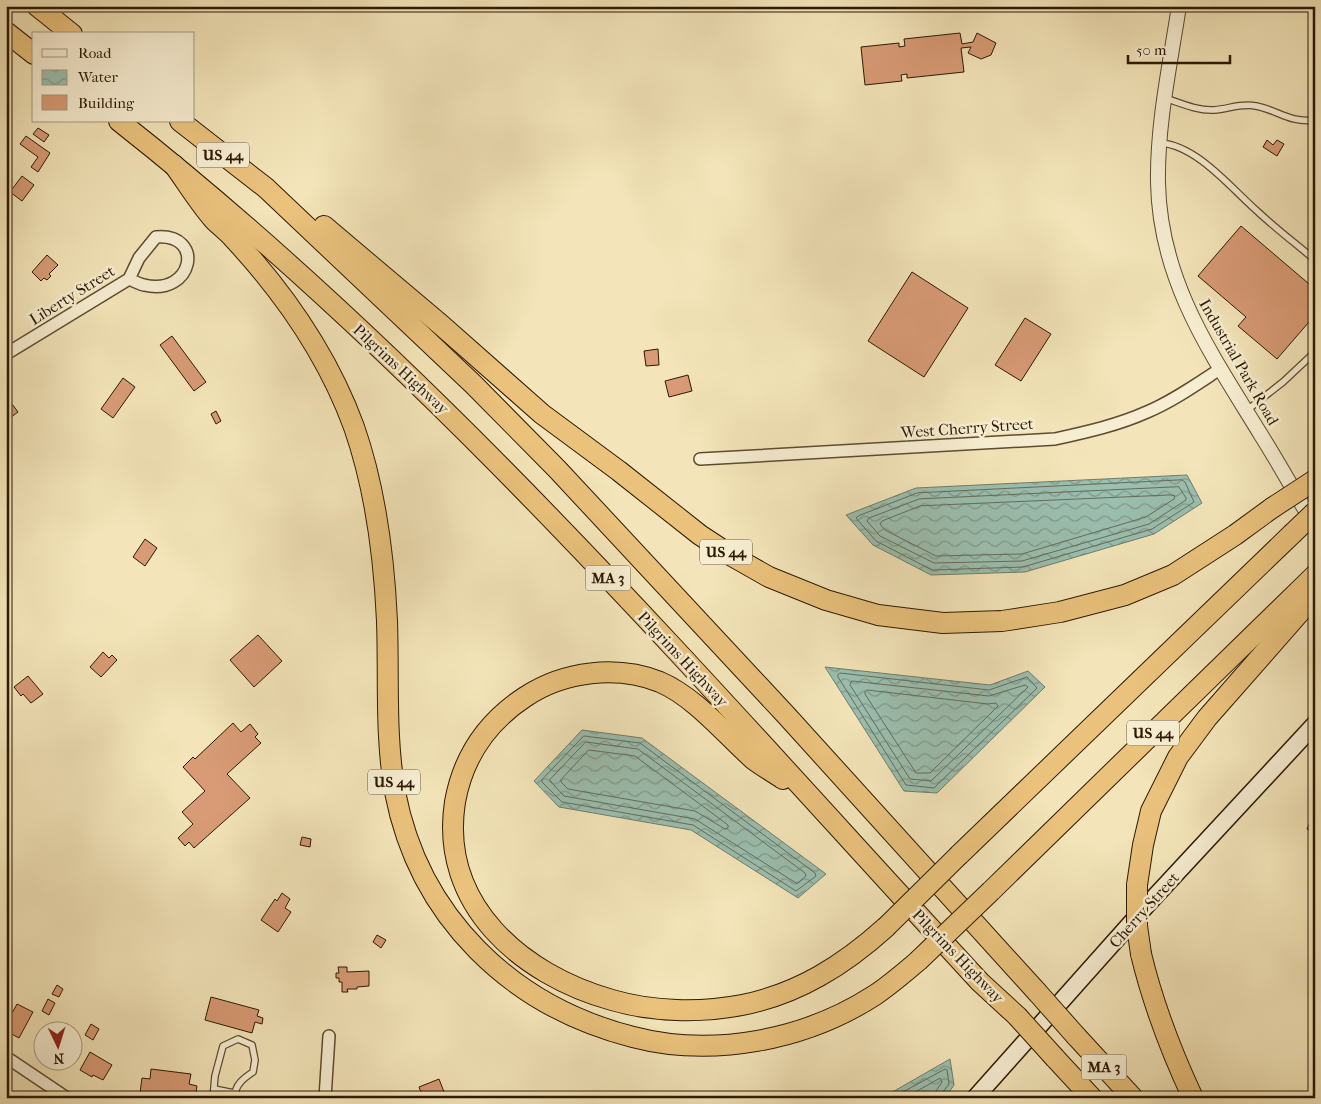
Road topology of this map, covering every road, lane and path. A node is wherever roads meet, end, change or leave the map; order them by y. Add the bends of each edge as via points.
1 (37, 6) edge
2 (1179, 6) edge
3 (6, 32) edge
4 (70, 32) edge
5 (32, 52) edge
6 (1165, 98) junction
7 (1315, 120) edge
8 (120, 122) edge
9 (181, 122) edge
10 (1158, 143) junction
11 (174, 165) junction
12 (266, 188) junction
13 (1315, 260) edge
14 (129, 279) junction
15 (1315, 352) edge
16 (6, 354) edge
17 (1220, 369) junction
18 (1246, 411) junction
19 (700, 459) dead end
20 (1315, 480) edge
21 (1315, 512) edge
22 (1315, 527) edge
23 (1315, 575) edge
24 (1315, 595) edge
25 (1315, 724) edge
26 (807, 794) junction
27 (329, 1036) dead end
28 (6, 1057) edge
29 (214, 1089) junction
30 (235, 1095) edge
31 (67, 1098) edge
32 (213, 1098) edge
33 (325, 1098) edge
34 (975, 1098) edge
35 (1092, 1098) edge
36 (1133, 1098) edge
37 (1193, 1098) edge

1 - 4 highway
2 - 6 street, Industrial Park Road
3 - 5 highway
6 - 7 lane via 1212,110 1244,104 1298,120
6 - 10 street, Industrial Park Road
8 - 11 highway, Pilgrims Highway / US 44
9 - 12 highway, Pilgrims Highway / US 44
10 - 13 lane via 1177,146 1194,156
10 - 17 street, Industrial Park Road via 1158,185 1166,244 1187,309
11 - 23 highway, US 44, bridge via 213,218 256,265 304,327 322,357 353,426 375,501 382,544 391,762 402,821 420,868 436,898 495,968 543,1002 605,1030 674,1045 740,1043 796,1032 867,1000 918,961
11 - 26 highway, Pilgrims Highway / MA 3 via 307,280 449,414 623,594
12 - 20 highway, US 44, bridge via 331,231 542,414 700,534 770,577 826,600 878,615 943,623 1002,621 1060,612 1125,595 1173,575 1236,536
12 - 36 highway, Pilgrims Highway / MA 3, bridge via 466,377 557,469 805,736
14 - 14 street, Liberty Street via 138,258 156,236 174,238 187,253 188,264 181,277 171,284 144,285
14 - 16 street, Liberty Street
15 - 18 lane
17 - 18 street, Industrial Park Road
17 - 19 street, West Cherry Street via 1149,412 1056,439
18 - 22 street, Industrial Park Road
21 - 26 highway, bridge via 886,927 825,974 803,985 758,1001 714,1009 638,1006 584,990 556,977 497,934 479,913 466,889 456,855 454,819 457,790 470,755 485,731 528,694 575,676 611,673 662,683 692,702 756,761
24 - 37 highway, bridge via 1207,718 1178,757 1151,811 1137,885 1141,954 1158,1014
25 - 34 main road, Cherry Street via 1147,905
26 - 35 highway, Pilgrims Highway / MA 3, bridge
27 - 33 street
28 - 31 street
29 - 30 lane
29 - 30 lane via 223,1046 238,1039 252,1046 255,1060 253,1072 241,1080
29 - 32 lane

